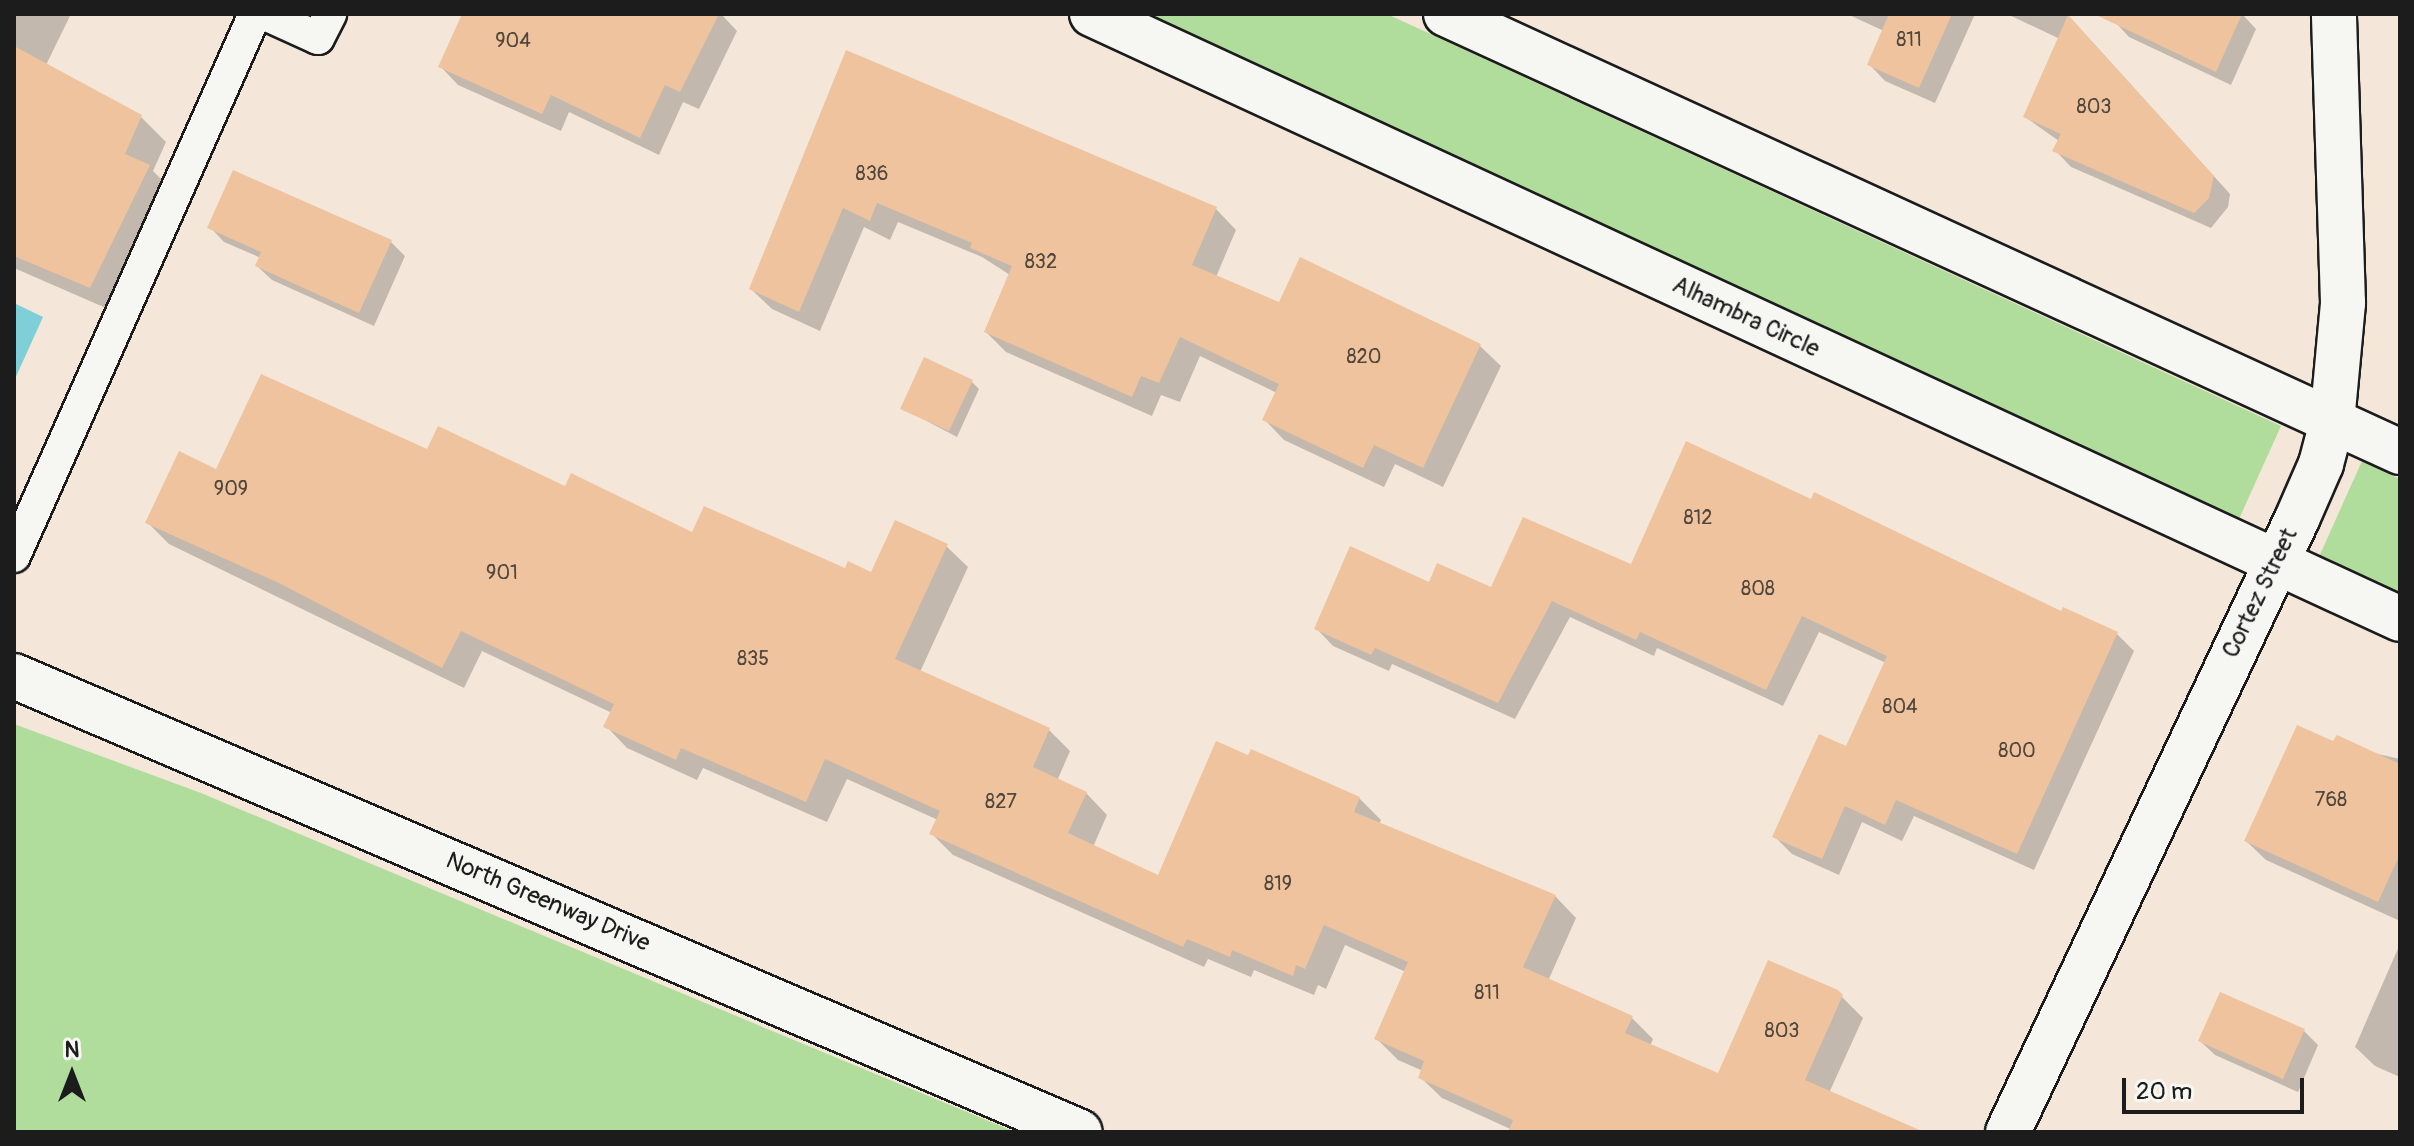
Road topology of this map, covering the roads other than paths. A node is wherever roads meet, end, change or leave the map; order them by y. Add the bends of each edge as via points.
1 (255, 14) edge
2 (265, 14) edge
3 (330, 14) edge
4 (1092, 14) edge
5 (1446, 14) edge
6 (2334, 14) edge
7 (2332, 422) junction
8 (2400, 452) edge
9 (14, 556) edge
10 (2275, 561) junction
11 (2400, 619) edge
12 (14, 676) edge
13 (1080, 1132) edge
14 (2008, 1132) edge

1 - 9 lane
2 - 3 lane via 318,38
4 - 10 street, Alhambra Circle
5 - 7 street
6 - 7 street, Cortez Street via 2343,303
7 - 8 street
7 - 10 street, Cortez Street via 2321,464
10 - 11 street, Alhambra Circle
10 - 14 street, Cortez Street
12 - 13 street, North Greenway Drive

